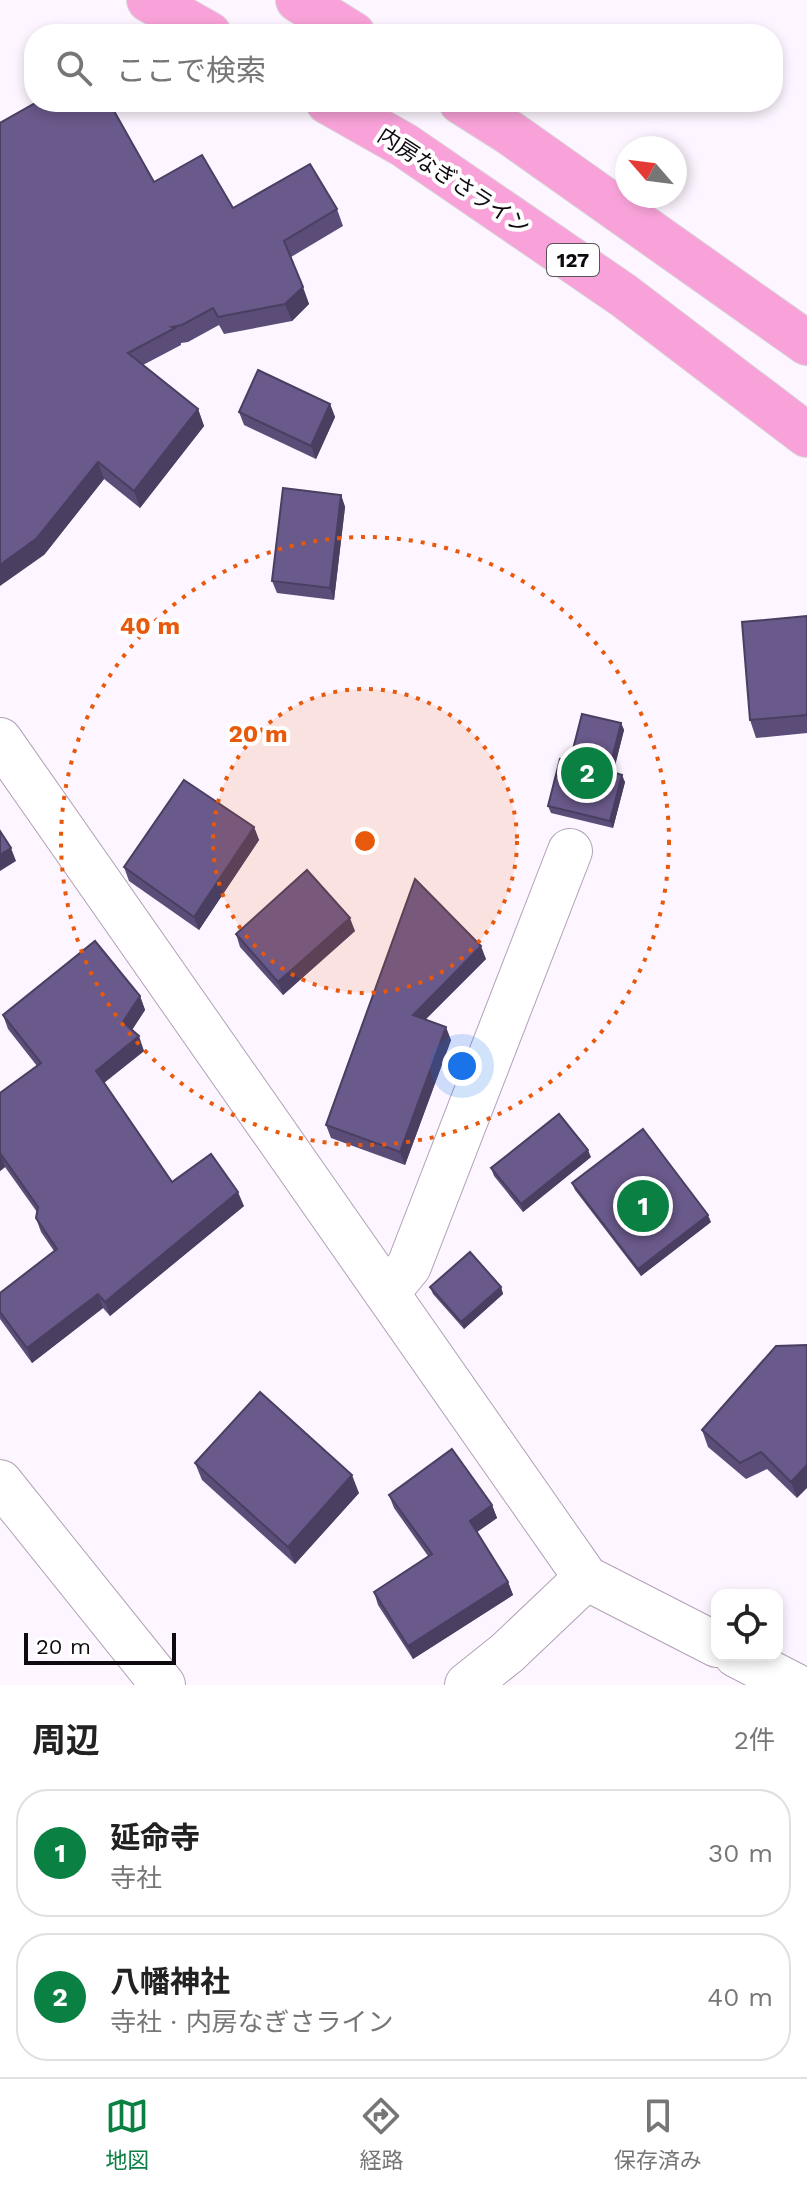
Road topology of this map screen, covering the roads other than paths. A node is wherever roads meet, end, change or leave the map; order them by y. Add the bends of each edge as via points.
1 (149, 0) edge
2 (298, 0) edge
3 (191, 24) edge
4 (337, 24) edge
5 (346, 112) edge
6 (476, 112) edge
7 (807, 343) edge
8 (807, 435) edge
9 (0, 740) edge
10 (570, 851) dead end
11 (387, 1293) junction
12 (0, 1482) edge
13 (586, 1578) junction
14 (711, 1642) edge
15 (748, 1661) edge
16 (163, 1685) edge
17 (467, 1685) edge
18 (794, 1685) edge

1 - 3 highway
2 - 4 highway
5 - 8 highway, 内房なぎさライン / 127 via 404,145 623,295
6 - 7 highway
9 - 11 street
10 - 11 street via 409,1266
11 - 13 street
12 - 16 street
13 - 14 street
13 - 17 street
15 - 18 street

